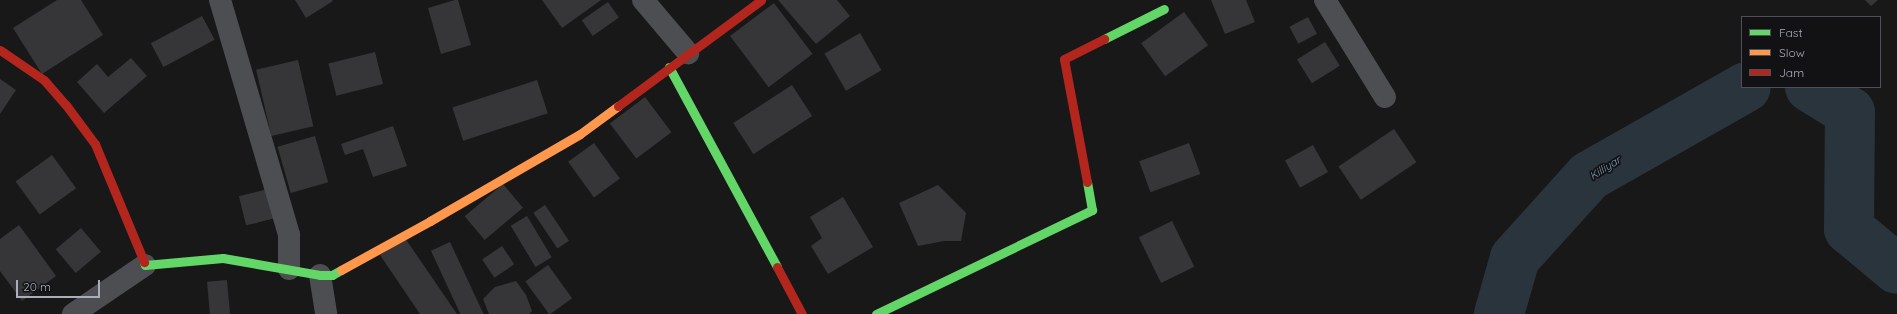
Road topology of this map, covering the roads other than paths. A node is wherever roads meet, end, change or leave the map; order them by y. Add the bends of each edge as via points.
1 (220, 0) edge
2 (643, 0) edge
3 (761, 0) edge
4 (1326, 0) edge
5 (1164, 9) dead end
6 (0, 50) edge
7 (688, 53) junction
8 (670, 67) junction
9 (1385, 97) dead end
10 (145, 265) junction
11 (289, 269) junction
12 (320, 275) junction
13 (74, 314) edge
14 (326, 314) edge
15 (802, 314) edge
16 (876, 314) edge

1 - 11 street via 289,235
2 - 7 street
3 - 7 street
4 - 9 street
5 - 16 street via 1064,59 1092,210
6 - 10 street via 44,80 95,144
7 - 8 street
8 - 12 street via 580,134 332,275
8 - 15 street
10 - 11 street via 223,258
10 - 13 street
11 - 12 street
12 - 14 street

